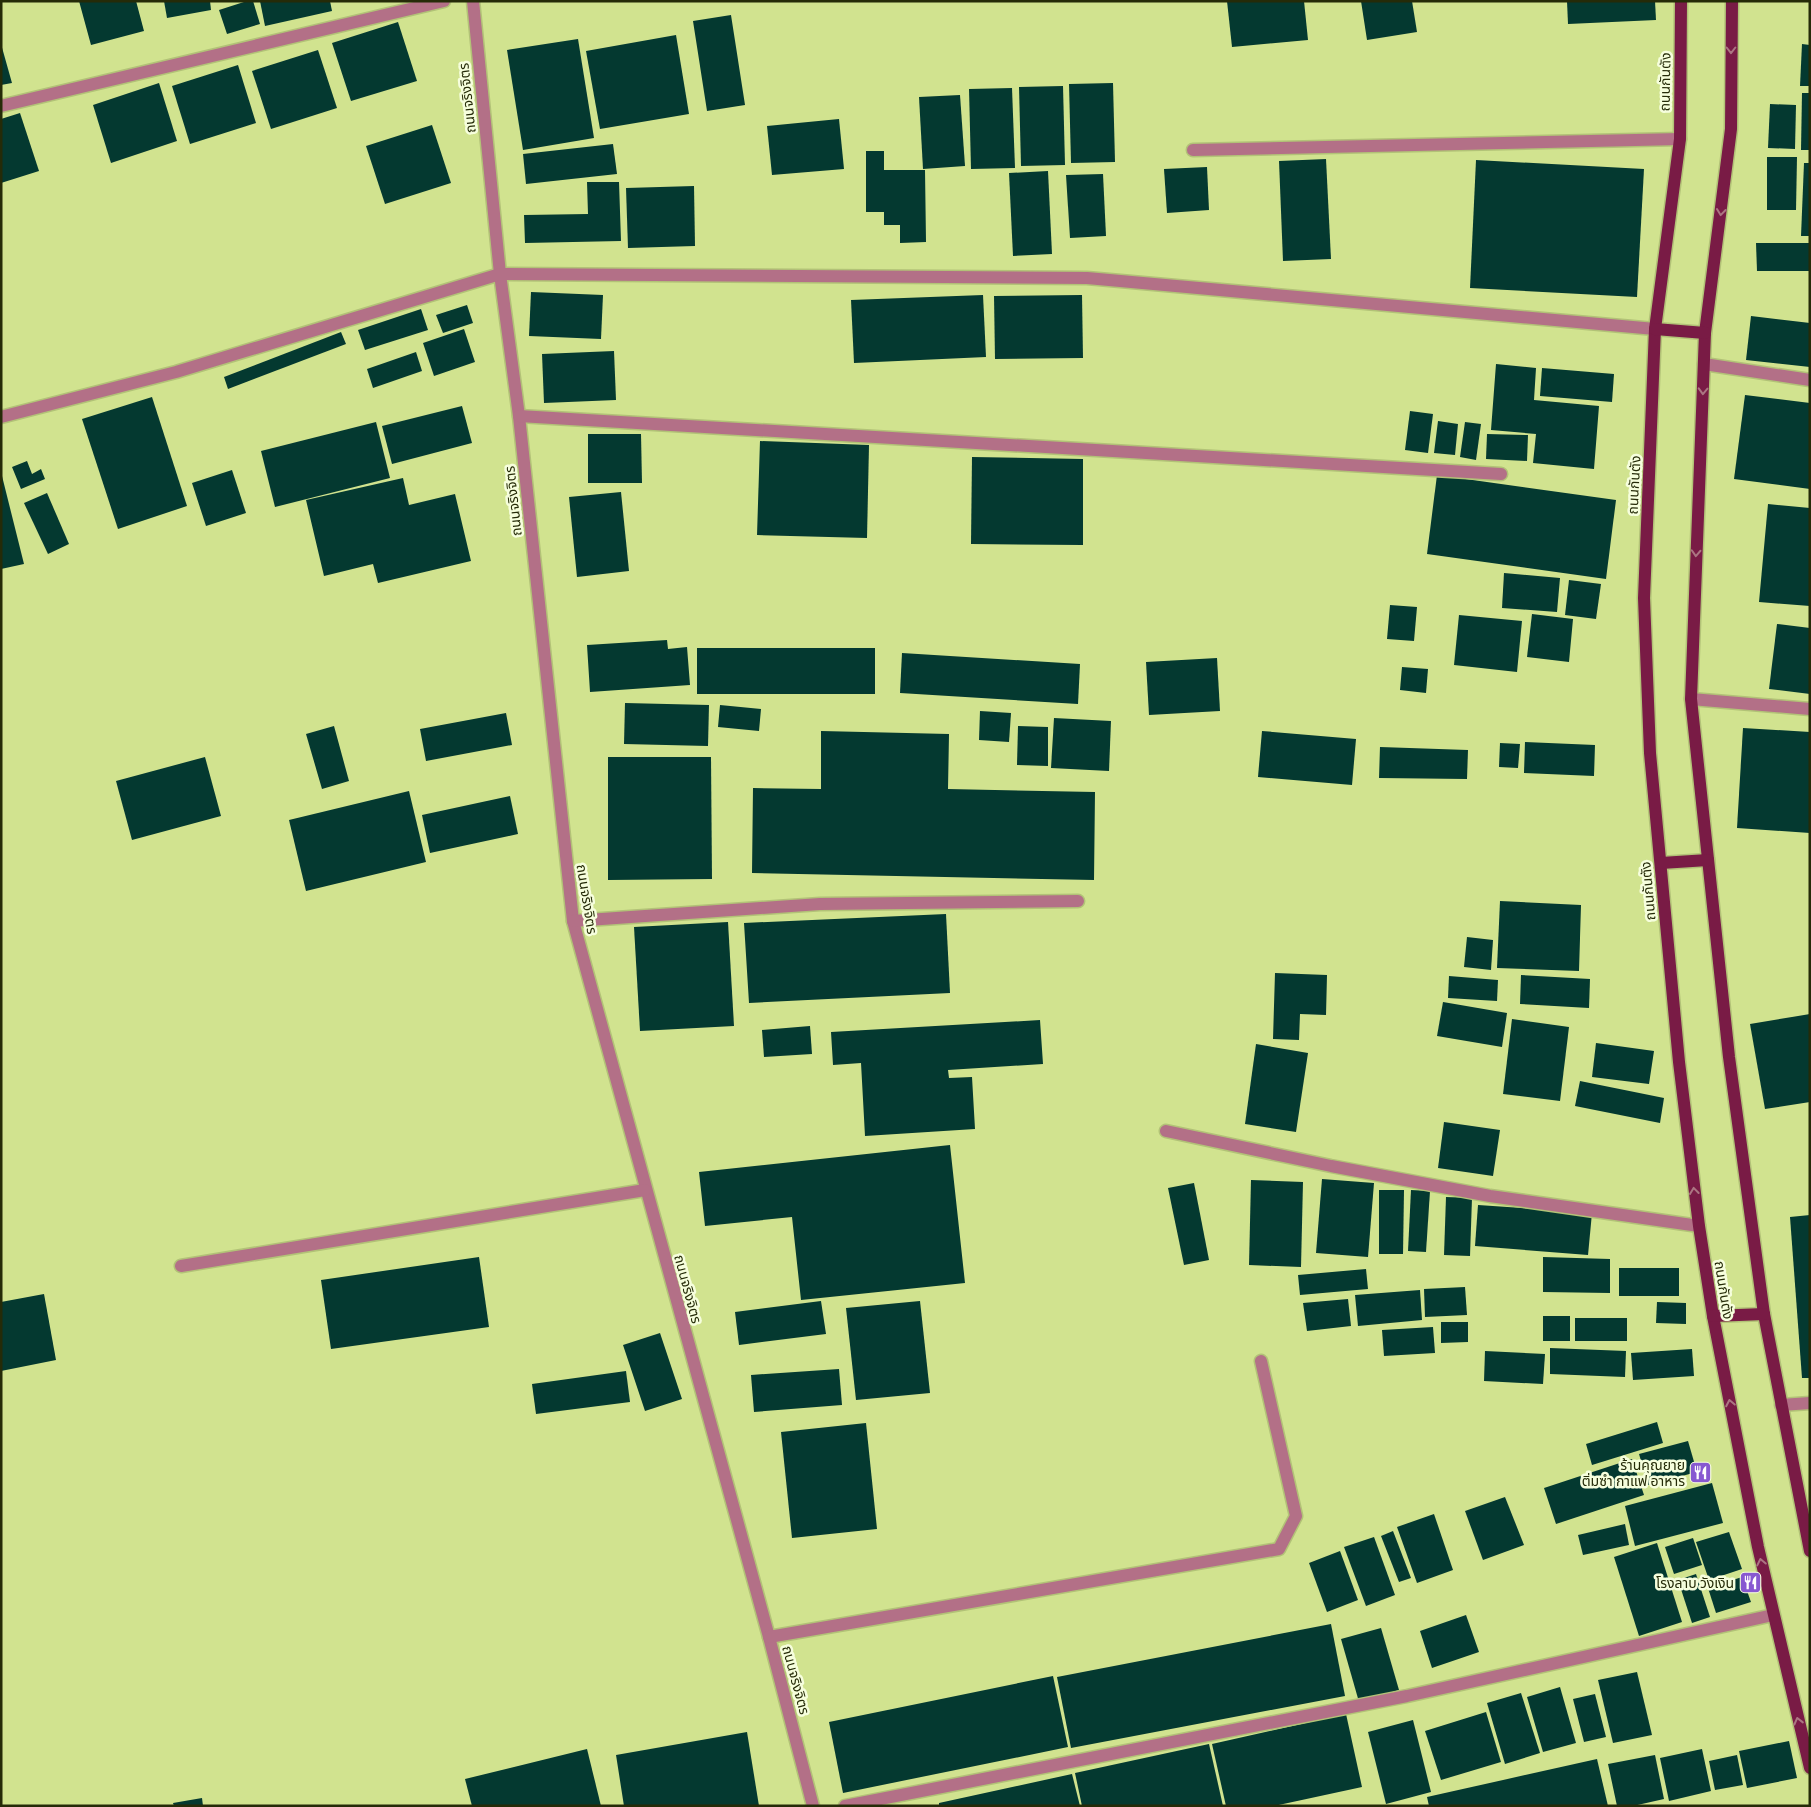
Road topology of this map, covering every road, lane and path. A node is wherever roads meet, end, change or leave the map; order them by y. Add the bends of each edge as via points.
1 (444, 1) edge
2 (473, 1) edge
3 (1681, 1) edge
4 (1732, 1) edge
5 (1, 106) edge
6 (1680, 139) junction
7 (1193, 150) dead end
8 (500, 274) junction
9 (1655, 329) junction
10 (1705, 333) junction
11 (1704, 364) junction
12 (1810, 380) edge
13 (519, 416) junction
14 (1, 417) edge
15 (1501, 474) dead end
16 (1691, 699) junction
17 (1810, 709) edge
18 (1708, 860) junction
19 (1661, 863) junction
20 (1078, 901) dead end
21 (573, 921) junction
22 (1166, 1131) dead end
23 (645, 1190) junction
24 (1699, 1226) junction
25 (181, 1266) dead end
26 (1764, 1314) junction
27 (1713, 1316) junction
28 (1261, 1361) dead end
29 (1810, 1403) edge
30 (1781, 1405) junction
31 (1808, 1536) edge
32 (1810, 1551) edge
33 (1772, 1615) junction
34 (769, 1637) junction
35 (1810, 1768) edge
36 (813, 1806) edge
37 (845, 1806) edge

1 - 5 street
2 - 8 street, ถนนจริงจิตร
3 - 6 main road, ถนนกันตัง
4 -> 10 main road via 1731,129
6 - 7 street
6 - 9 main road, ถนนกันตัง
8 - 9 street via 1087,278
8 - 13 street, ถนนจริงจิตร
8 - 14 street via 176,372
9 - 10 main road
9 - 19 main road, ถนนกันตัง via 1644,598 1650,753
10 - 11 main road
11 - 12 street
11 -> 16 main road
13 - 15 street
13 - 21 street, ถนนจริงจิตร
16 - 17 street
16 - 18 main road
18 - 19 main road
18 - 26 main road via 1729,1057
24 -> 19 main road, ถนนกันตัง via 1679,1062
20 - 21 street via 820,904
21 - 23 street, ถนนจริงจิตร
22 - 24 street via 1490,1196
23 - 25 street
23 - 34 street, ถนนจริงจิตร
24 - 27 main road, ถนนกันตัง
26 - 27 main road
26 - 30 main road
33 -> 27 main road, ถนนกันตัง
28 - 34 street via 1296,1516 1279,1549
29 - 30 street
30 - 31 main road
31 - 32 main road
35 -> 33 main road, ถนนกันตัง
33 - 37 street via 1398,1698
34 - 36 street, ถนนจริงจิตร

